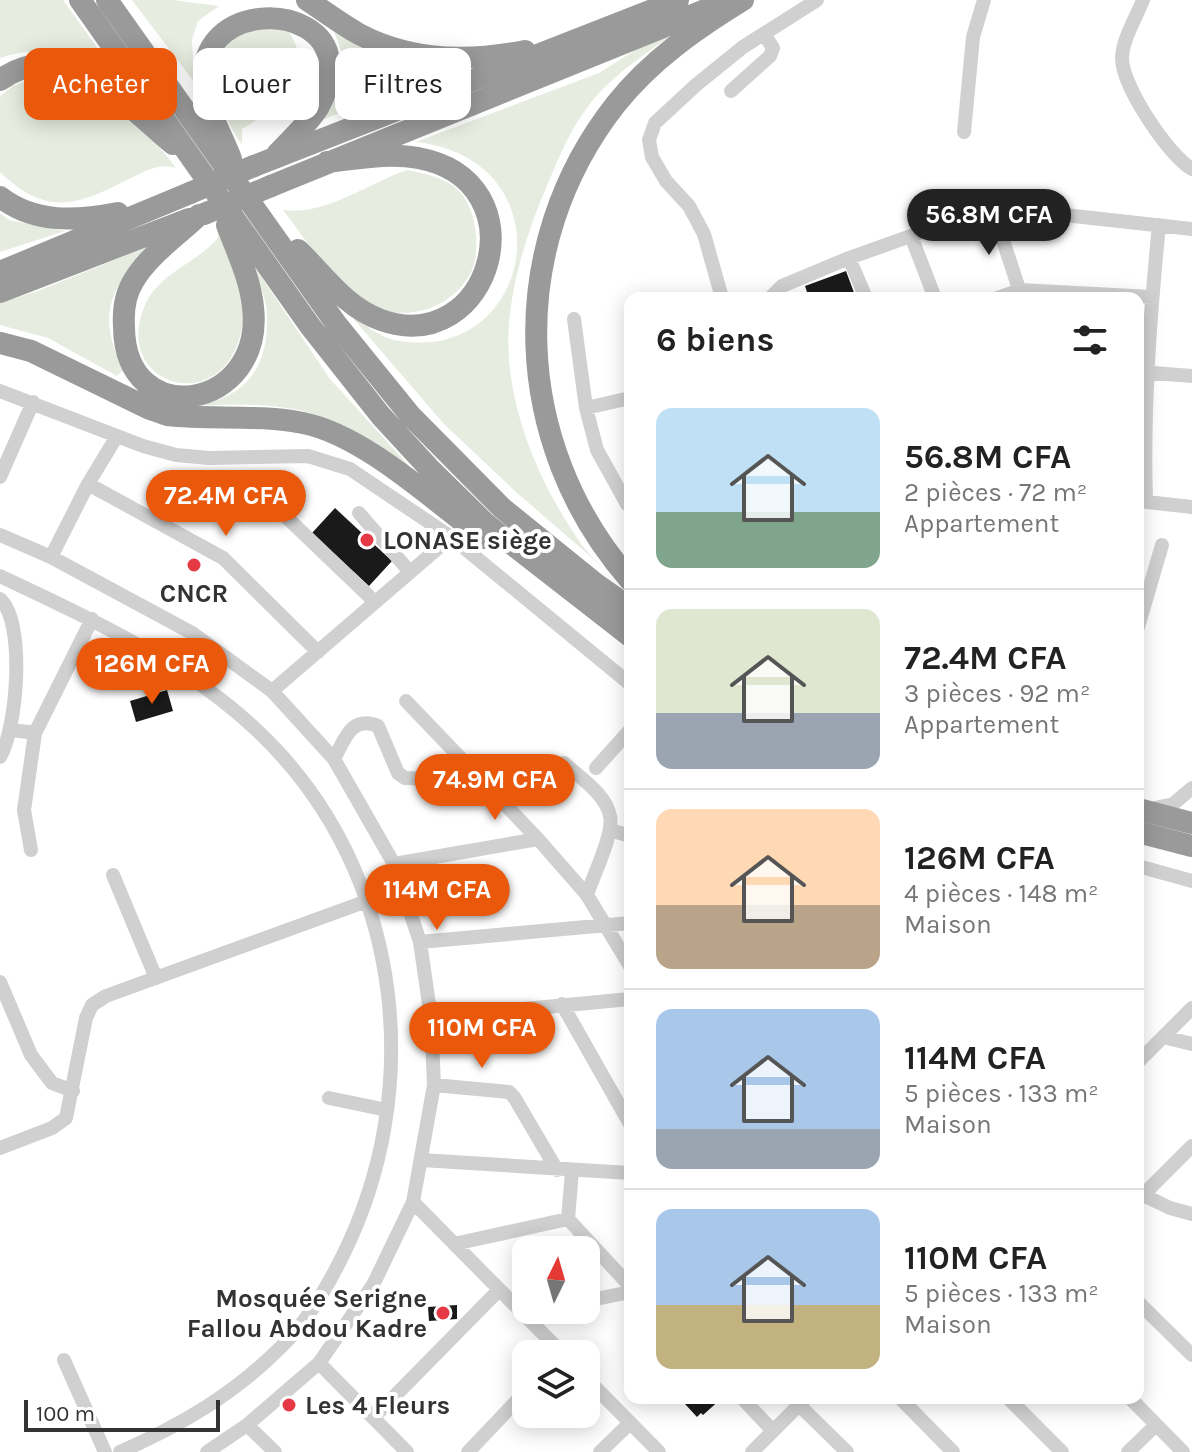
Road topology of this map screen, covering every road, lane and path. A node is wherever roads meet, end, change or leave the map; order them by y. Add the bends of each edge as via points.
1 (80, 0) edge
2 (107, 0) edge
3 (307, 0) edge
4 (678, 0) edge
5 (731, 0) edge
6 (743, 0) edge
7 (817, 0) edge
8 (984, 0) edge
9 (1143, 0) edge
10 (764, 34) junction
11 (581, 39) junction
12 (0, 80) edge
13 (731, 91) dead end
14 (964, 132) dead end
15 (327, 162) junction
16 (263, 163) junction
17 (197, 164) junction
18 (1192, 169) edge
19 (240, 186) junction
20 (0, 197) edge
21 (159, 206) junction
22 (992, 207) junction
23 (207, 209) junction
24 (267, 224) junction
25 (1159, 225) junction
26 (1192, 229) edge
27 (911, 236) junction
28 (849, 258) junction
29 (0, 272) edge
30 (0, 292) edge
31 (720, 292) edge
32 (784, 292) edge
33 (863, 292) edge
34 (933, 292) edge
35 (1020, 292) edge
36 (1144, 297) edge
37 (1152, 297) junction
38 (574, 319) dead end
39 (0, 343) edge
40 (1144, 364) edge
41 (1144, 372) edge
42 (1192, 376) edge
43 (0, 391) edge
44 (624, 399) edge
45 (33, 402) junction
46 (586, 408) junction
47 (117, 436) junction
48 (0, 477) edge
49 (88, 484) junction
50 (624, 496) edge
51 (1144, 501) edge
52 (1192, 507) edge
53 (280, 511) dead end
54 (359, 513) dead end
55 (0, 535) edge
56 (451, 537) junction
57 (1162, 545) dead end
58 (51, 557) junction
59 (410, 572) junction
60 (624, 572) edge
61 (0, 576) edge
62 (0, 599) edge
63 (375, 602) junction
64 (624, 604) edge
65 (1144, 606) edge
66 (92, 619) junction
67 (623, 632) edge
68 (318, 652) junction
69 (624, 679) edge
70 (272, 691) junction
71 (406, 701) dead end
72 (12, 730) junction
73 (35, 733) junction
74 (624, 737) edge
75 (0, 757) edge
76 (334, 759) junction
77 (564, 763) dead end
78 (596, 768) dead end
79 (437, 779) dead end
80 (1192, 788) edge
81 (1144, 815) edge
82 (1144, 817) edge
83 (1144, 819) edge
84 (1192, 823) edge
85 (610, 830) junction
86 (624, 834) edge
87 (538, 839) junction
88 (1192, 846) edge
89 (31, 850) dead end
90 (394, 864) junction
91 (1144, 868) edge
92 (113, 875) dead end
93 (1192, 881) edge
94 (587, 895) junction
95 (367, 901) junction
96 (624, 924) edge
97 (606, 926) junction
98 (420, 942) junction
99 (624, 956) edge
100 (156, 978) junction
101 (0, 982) edge
102 (624, 999) edge
103 (562, 1004) junction
104 (1192, 1008) edge
105 (431, 1018) junction
106 (1163, 1037) junction
107 (1192, 1044) edge
108 (1144, 1056) edge
109 (434, 1085) junction
110 (73, 1091) junction
111 (329, 1098) dead end
112 (387, 1110) junction
113 (624, 1113) edge
114 (1192, 1146) edge
115 (0, 1148) edge
116 (421, 1160) junction
117 (564, 1170) junction
118 (624, 1173) edge
119 (1144, 1193) edge
120 (1144, 1198) edge
121 (413, 1202) junction
122 (1192, 1214) edge
123 (568, 1219) junction
124 (454, 1244) junction
125 (624, 1282) edge
126 (499, 1290) junction
127 (624, 1291) edge
128 (600, 1297) edge
129 (512, 1303) edge
130 (1144, 1308) edge
131 (532, 1324) edge
132 (548, 1340) edge
133 (1192, 1355) edge
134 (64, 1360) dead end
135 (319, 1363) junction
136 (600, 1392) edge
137 (748, 1404) edge
138 (800, 1404) edge
139 (804, 1404) edge
140 (906, 1404) edge
141 (1014, 1404) edge
142 (1136, 1404) edge
143 (512, 1406) edge
144 (373, 1418) junction
145 (630, 1423) junction
146 (247, 1425) junction
147 (1156, 1425) junction
148 (773, 1431) junction
149 (105, 1452) edge
150 (120, 1452) edge
151 (207, 1452) edge
152 (275, 1452) edge
153 (407, 1452) edge
154 (468, 1452) edge
155 (600, 1452) edge
156 (659, 1452) edge
157 (752, 1452) edge
158 (847, 1452) edge
159 (953, 1452) edge
160 (1062, 1452) edge
161 (1128, 1452) edge
162 (1183, 1452) edge

1 - 17 highway
2 - 19 highway
3 - 11 highway via 362,35 412,54 496,55
4 - 11 highway
5 - 15 highway
6 - 60 highway via 646,72 596,131 561,198 548,239 536,323 537,374 546,420 586,519
7 - 10 street
8 - 14 street via 973,37
9 - 18 street via 1123,48 1125,72 1148,119 1179,161
10 - 13 street via 773,48 770,56
10 - 31 street via 655,123 649,140 666,181 689,206 704,234
11 - 16 highway
12 - 17 highway via 34,65 79,71
15 - 23 highway, bridge
15 - 24 highway via 416,157 462,177 485,206 492,233 489,262 477,290 458,308 432,321 382,321 350,304
16 - 19 highway via 319,106 329,57 317,28 300,14 289,8 254,6 218,28 205,57 205,92
16 - 21 highway, bridge
17 - 23 highway
19 - 24 highway
20 - 21 highway via 39,216 72,220
21 - 29 highway
22 - 25 street
22 - 27 street
22 - 35 street
23 - 23 highway via 250,290 250,344 245,360 220,387 170,395 155,390 132,367 124,335 126,298 143,266
23 - 30 highway
23 - 67 highway via 429,468 486,524
24 - 64 highway via 337,325 410,415 502,508
25 - 26 street
25 - 37 street
27 - 28 street
27 - 34 street
28 - 32 street
28 - 33 street
36 - 37 street
37 - 40 street
38 - 46 street
39 - 67 highway via 31,351 167,415 303,423 337,435
41 - 42 street
43 - 45 street
44 - 46 street
45 - 47 street
45 - 48 street
46 - 50 street via 597,450
47 - 49 street
47 - 56 street via 176,455 326,460 350,469
49 - 58 street
49 - 68 street via 223,558
51 - 52 street
53 - 63 street
54 - 59 street
55 - 58 street
56 - 59 street
56 - 69 street
57 - 65 street
58 - 70 street via 192,633
59 - 63 street
61 - 66 street
62 - 72 street via 13,621
63 - 68 street
66 - 73 street
66 - 95 street via 199,682 281,755 341,837
68 - 70 street
70 - 76 street
71 - 87 street
72 - 73 street
72 - 75 street
73 - 89 street via 24,810
74 - 78 street
76 - 79 street via 350,729 368,722 378,726 398,773
76 - 90 street
77 - 85 street via 606,805
80 - 81 street via 1173,804
82 - 84 highway
83 - 88 highway
85 - 86 street
85 - 94 street
87 - 90 street
87 - 94 street
90 - 98 street
91 - 93 street
92 - 100 street
94 - 97 street
95 - 100 street
95 - 112 street via 389,997
96 - 97 street
97 - 98 street
97 - 99 street
98 - 105 street
100 - 110 street via 92,1005
101 - 110 street via 31,1055 52,1083
102 - 103 street
103 - 105 street
103 - 113 street
104 - 106 street
105 - 109 street
106 - 107 street
106 - 108 street
109 - 116 street
109 - 117 street via 509,1092
110 - 115 street via 66,1118
111 - 112 street
112 - 150 street via 376,1175 355,1230 327,1288 282,1346 220,1400 171,1430
114 - 119 street
116 - 117 street
116 - 121 street
117 - 118 street
117 - 123 street
120 - 122 street
121 - 124 street
121 - 135 street via 373,1285
123 - 124 street
123 - 125 street
124 - 126 street
126 - 129 street
126 - 144 street
127 - 128 street
130 - 133 street
131 - 132 street
134 - 149 street
135 - 144 street
135 - 146 street
136 - 145 street
137 - 148 street
138 - 148 street
139 - 158 street
140 - 159 street
141 - 160 street
142 - 147 street
143 - 154 street
144 - 153 street
145 - 155 street
145 - 156 street
146 - 151 street
146 - 152 street
147 - 161 street
147 - 162 street
148 - 157 street

